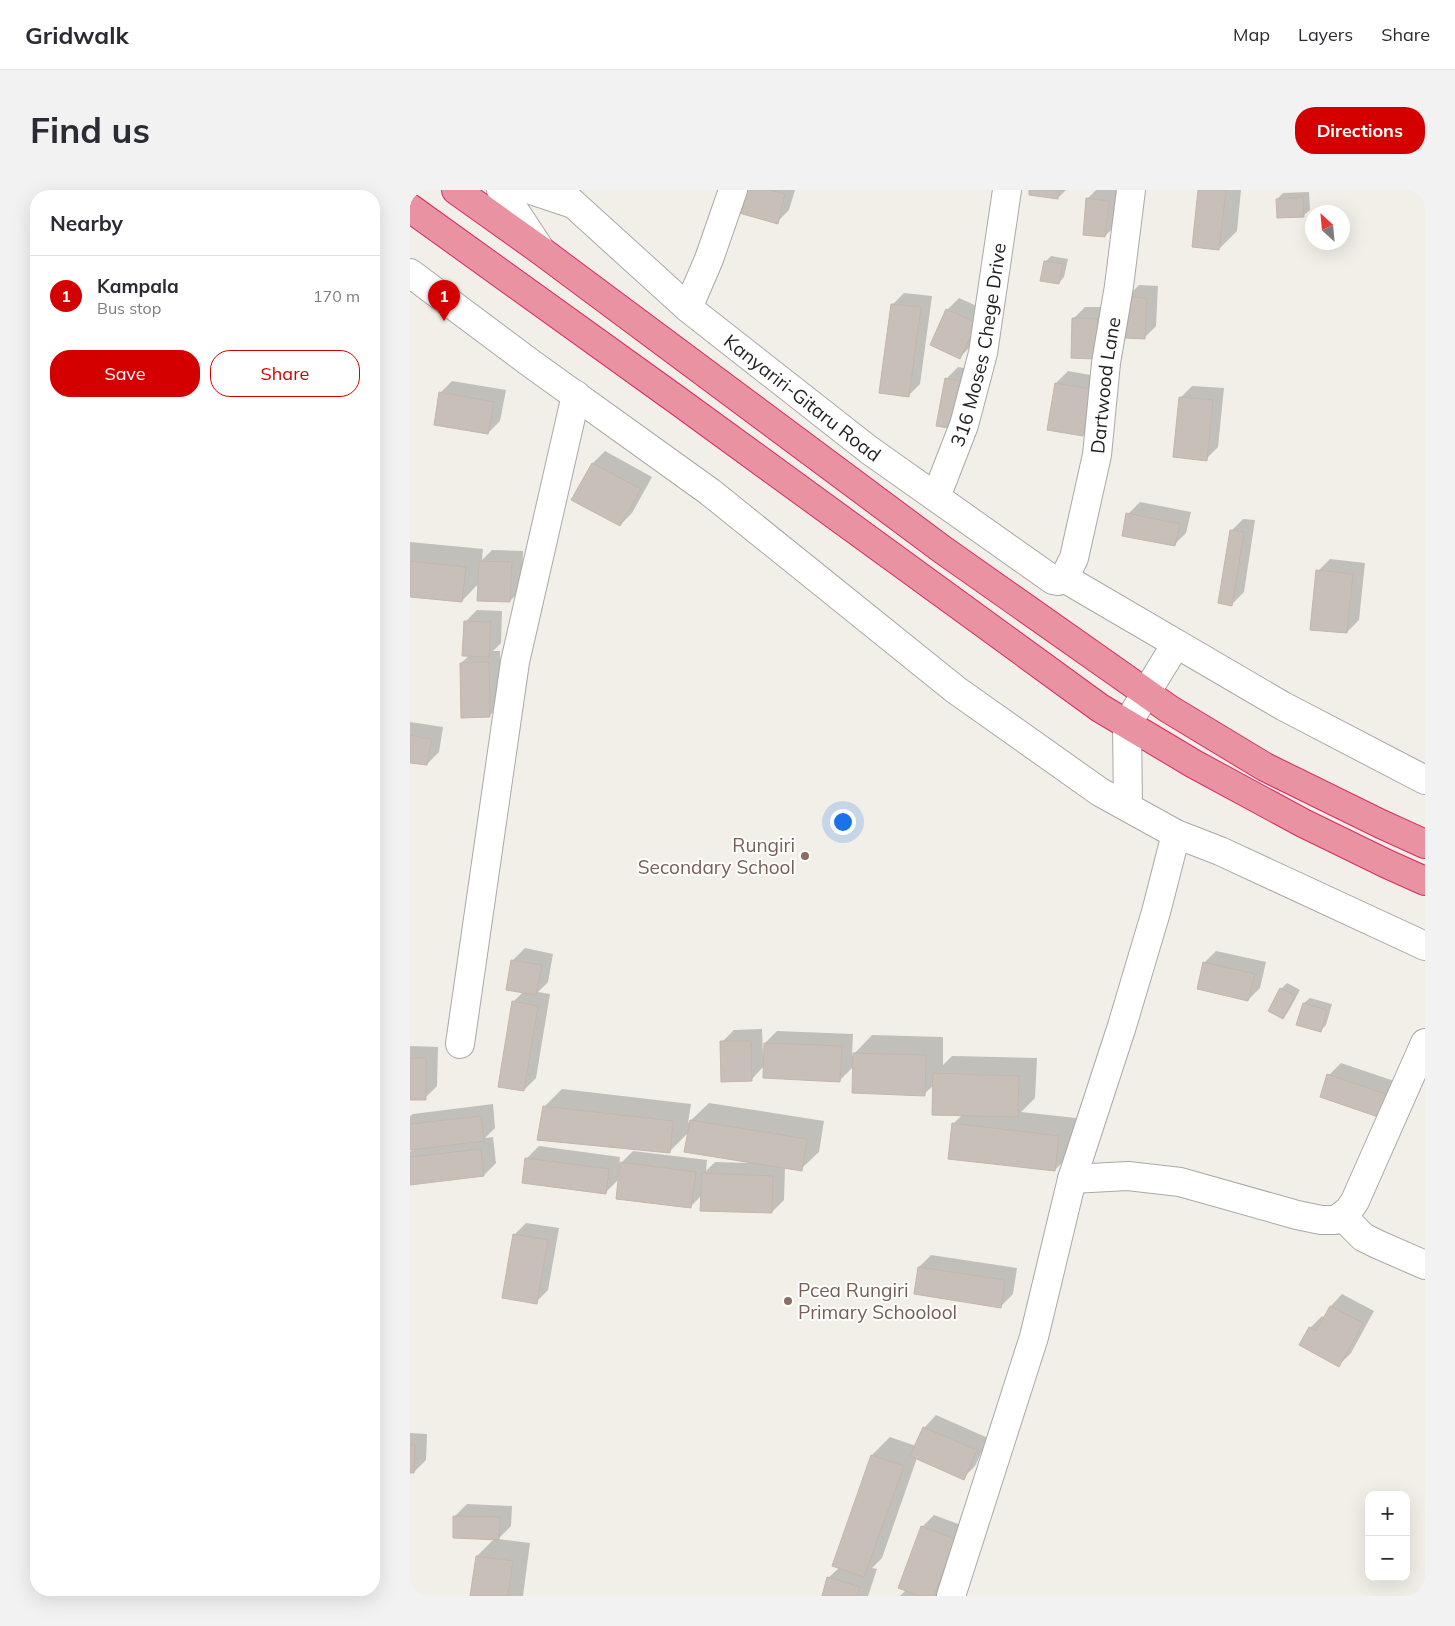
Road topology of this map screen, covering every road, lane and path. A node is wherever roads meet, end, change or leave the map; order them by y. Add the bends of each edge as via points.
1 (456, 190) edge
2 (501, 190) edge
3 (532, 190) edge
4 (733, 190) edge
5 (1007, 190) edge
6 (1131, 190) edge
7 (566, 197) edge
8 (410, 208) edge
9 (540, 250) junction
10 (410, 273) edge
11 (688, 308) junction
12 (576, 395) junction
13 (936, 497) junction
14 (1064, 578) junction
15 (1176, 644) junction
16 (1146, 692) junction
17 (1127, 724) junction
18 (1425, 780) edge
19 (1128, 807) junction
20 (1176, 834) junction
21 (1425, 844) edge
22 (1425, 881) edge
23 (1425, 946) edge
24 (1425, 1043) edge
25 (460, 1044) dead end
26 (1072, 1180) junction
27 (1342, 1216) junction
28 (1425, 1265) edge
29 (951, 1596) edge

1 - 9 highway
2 - 9 street
3 - 7 street
4 - 11 street
5 - 13 street, 316 Moses Chege Drive via 983,353 964,425
6 - 14 street, Dartwood Lane via 1106,363 1097,455 1074,558
7 - 11 street, Kanyariri-Gitaru Road
8 - 17 highway via 1092,703
9 - 16 highway via 943,550
10 - 12 street
11 - 13 street, Kanyariri-Gitaru Road via 869,450
12 - 19 street via 710,492 956,690 1100,792
12 - 25 street via 515,662
13 - 14 street, Kanyariri-Gitaru Road via 1053,580
14 - 15 street, Kanyariri-Gitaru Road
15 - 16 street
15 - 18 street, Kanyariri-Gitaru Road via 1283,706
16 - 17 street
16 - 21 highway via 1168,709 1265,767
17 - 19 street
17 - 22 highway via 1303,823
19 - 20 street
20 - 23 street
20 - 26 street via 1122,1026
24 - 27 street via 1355,1201
26 - 27 street via 1128,1176 1180,1182 1296,1216 1321,1220 1335,1220
26 - 29 street via 1034,1337
27 - 28 street via 1363,1237

